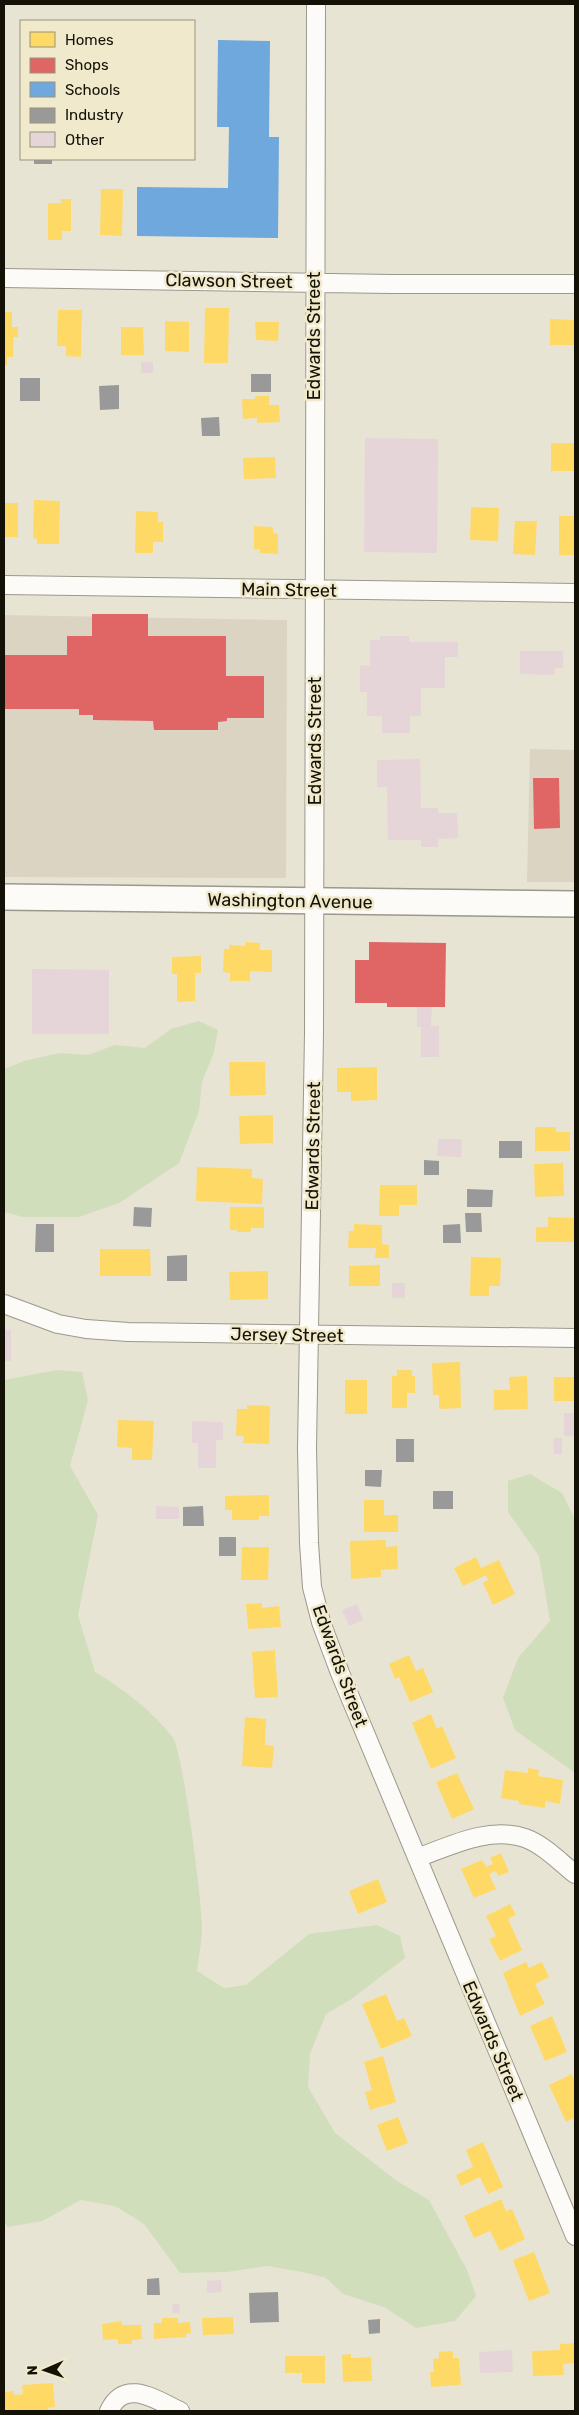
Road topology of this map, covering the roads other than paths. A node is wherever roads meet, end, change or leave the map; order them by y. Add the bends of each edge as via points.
1 (316, 4) edge
2 (4, 278) edge
3 (314, 283) junction
4 (575, 284) edge
5 (4, 585) edge
6 (315, 591) junction
7 (575, 593) edge
8 (4, 897) edge
9 (314, 901) junction
10 (575, 904) edge
11 (4, 1304) edge
12 (310, 1335) junction
13 (575, 1338) edge
14 (416, 1858) junction
15 (575, 1874) edge
16 (575, 2236) edge
17 (109, 2411) edge
18 (180, 2411) edge

1 - 3 street, Edwards Street
2 - 3 street, Clawson Street
3 - 4 street, Clawson Street
3 - 6 street, Edwards Street
5 - 6 street, Main Street
6 - 7 street, Main Street
6 - 9 street, Edwards Street
8 - 9 main road, Washington Avenue
9 - 10 main road, Washington Avenue
9 - 12 street, Edwards Street
11 - 12 street, Jersey Street via 58,1324 86,1329
12 - 13 street, Jersey Street
12 - 14 street, Edwards Street via 309,1543 316,1604 338,1668
14 - 15 street via 469,1840 509,1835 526,1838 543,1848
14 - 16 street, Edwards Street
17 - 18 street via 120,2396 130,2393 149,2396

